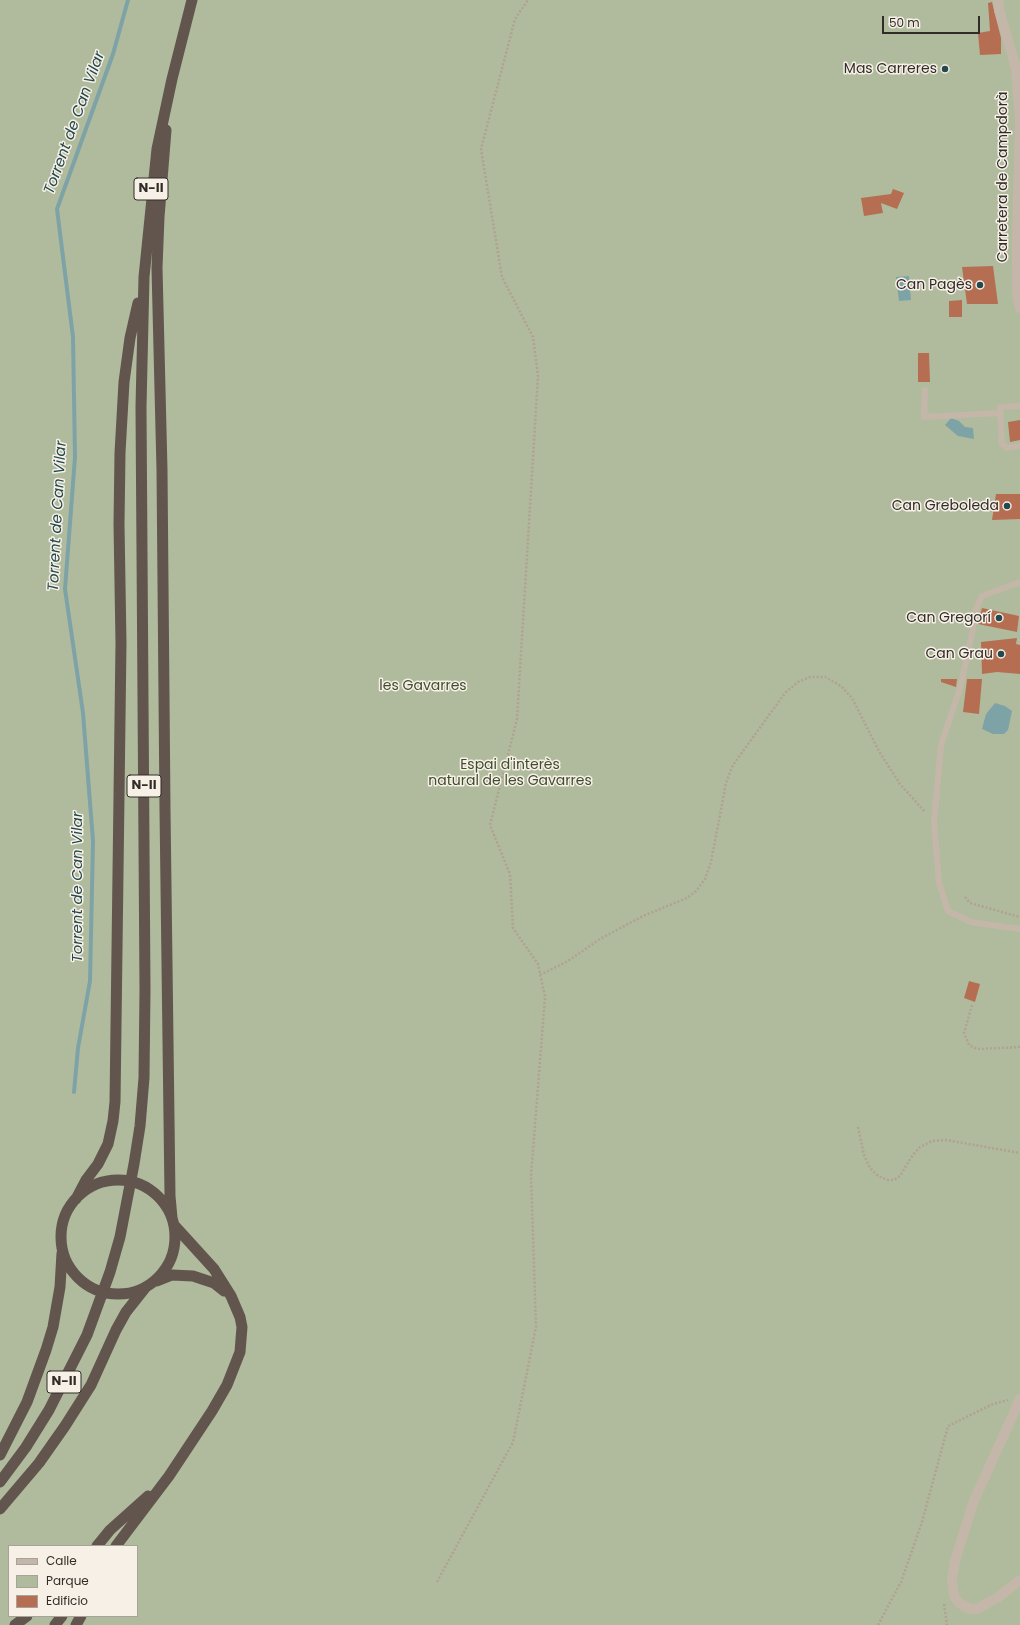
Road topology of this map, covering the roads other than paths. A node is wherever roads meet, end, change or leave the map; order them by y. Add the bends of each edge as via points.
1 (192, 0) edge
2 (998, 0) edge
3 (167, 101) junction
4 (144, 277) junction
5 (1020, 308) edge
6 (925, 390) dead end
7 (1019, 406) dead end
8 (1000, 413) junction
9 (1020, 446) edge
10 (1020, 582) edge
11 (1020, 929) edge
12 (76, 1199) junction
13 (173, 1222) junction
14 (62, 1248) junction
15 (148, 1286) junction
16 (231, 1296) junction
17 (1017, 1399) edge
18 (0, 1455) edge
19 (170, 1476) junction
20 (0, 1482) edge
21 (0, 1509) edge
22 (141, 1513) junction
23 (99, 1545) edge
24 (117, 1545) edge
25 (126, 1545) edge
26 (1020, 1580) edge
27 (27, 1617) edge
28 (61, 1617) edge
29 (15, 1625) edge
30 (55, 1625) edge

1 - 3 highway, N-II
2 - 5 street, Carretera de Campdorà via 1016,68 1017,293
3 - 4 highway, N-II via 153,179
3 - 13 highway via 157,268 162,470 170,1196
4 - 12 highway via 130,338 124,382 120,453 121,643 115,1102 108,1144
4 - 20 highway, N-II via 141,415 145,990 144,1078 134,1164 127,1205 110,1272 95,1314 49,1410
6 - 8 lane via 924,417
7 - 8 lane via 1000,408
8 - 9 lane via 1002,444 1007,448
10 - 11 lane via 982,596 975,612 960,688 941,745 934,822 939,883 948,911 971,922
12 - 13 highway via 87,1189 100,1183 130,1181 156,1194 166,1205
12 - 14 highway via 64,1218
13 - 15 highway via 176,1237 173,1255 164,1272
13 - 16 highway via 214,1269
14 - 15 highway via 72,1270 90,1287 118,1294
14 - 18 highway via 60,1287 53,1327 27,1402
15 - 16 highway via 172,1275 193,1276 214,1283
15 - 21 highway via 126,1312 91,1385 65,1426 39,1463
16 - 19 highway via 242,1327 237,1363 212,1411
17 - 26 street via 973,1502 955,1561 953,1590 959,1603 976,1609 998,1598
19 - 22 highway
19 - 23 highway via 110,1530
22 - 24 highway
22 - 25 highway
27 - 29 highway
28 - 30 highway

